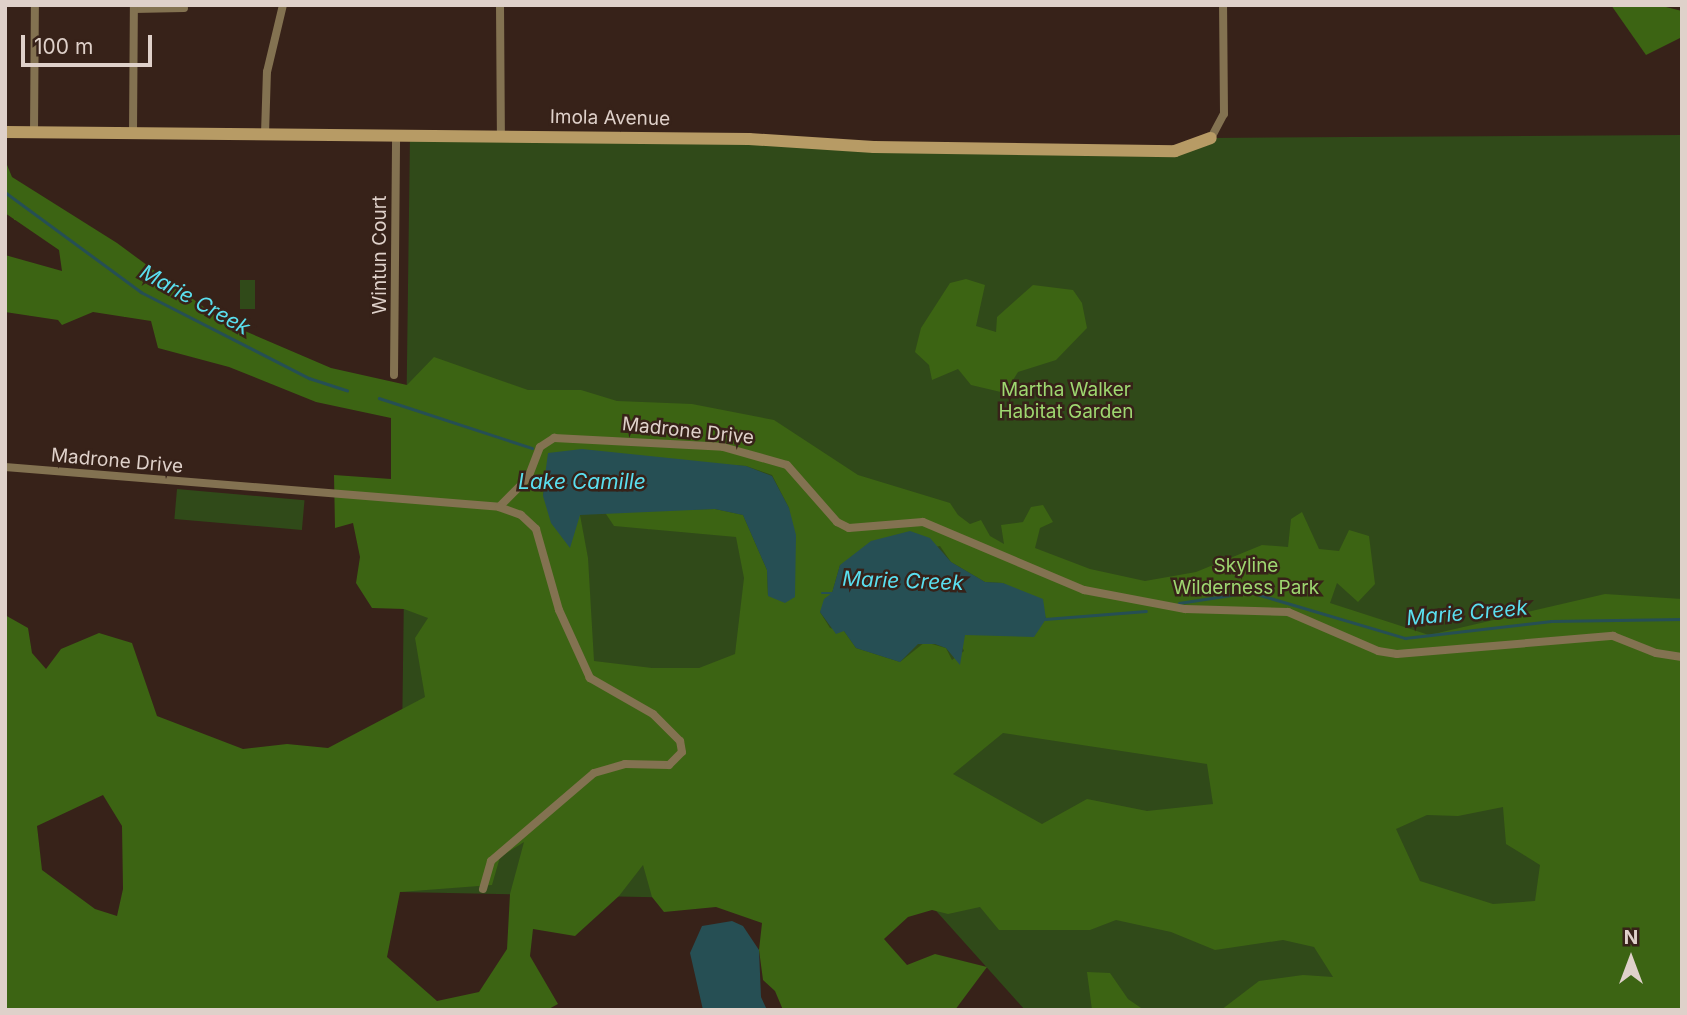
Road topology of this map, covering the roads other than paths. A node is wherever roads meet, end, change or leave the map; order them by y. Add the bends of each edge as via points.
1 (35, 5) edge
2 (283, 5) edge
3 (500, 5) edge
4 (1223, 5) edge
5 (134, 7) edge
6 (184, 8) dead end
7 (5, 132) edge
8 (34, 133) junction
9 (133, 133) junction
10 (265, 134) junction
11 (396, 135) junction
12 (501, 136) junction
13 (1211, 138) joint
14 (394, 375) dead end
15 (5, 467) edge
16 (499, 507) junction
17 (1682, 657) edge
18 (483, 889) dead end

1 - 8 street
2 - 10 street via 267,72
3 - 12 street
4 - 13 street via 1224,114
5 - 6 street
5 - 9 street
7 - 8 street, Imola Avenue
8 - 9 street, Imola Avenue
9 - 10 street, Imola Avenue
10 - 11 street, Imola Avenue
11 - 12 street, Imola Avenue
11 - 14 street, Wintun Court
12 - 13 street, Imola Avenue via 1175,151
15 - 16 street, Madrone Drive
16 - 17 street, Madrone Drive via 528,478 540,447 554,438 733,448 787,465 837,522 849,528 923,522 1084,590 1174,608 1288,612 1378,651 1396,654 1614,636 1656,653
16 - 18 street via 521,515 536,529 559,610 590,678 653,714 680,741 682,752 669,765 625,764 594,773 491,861

